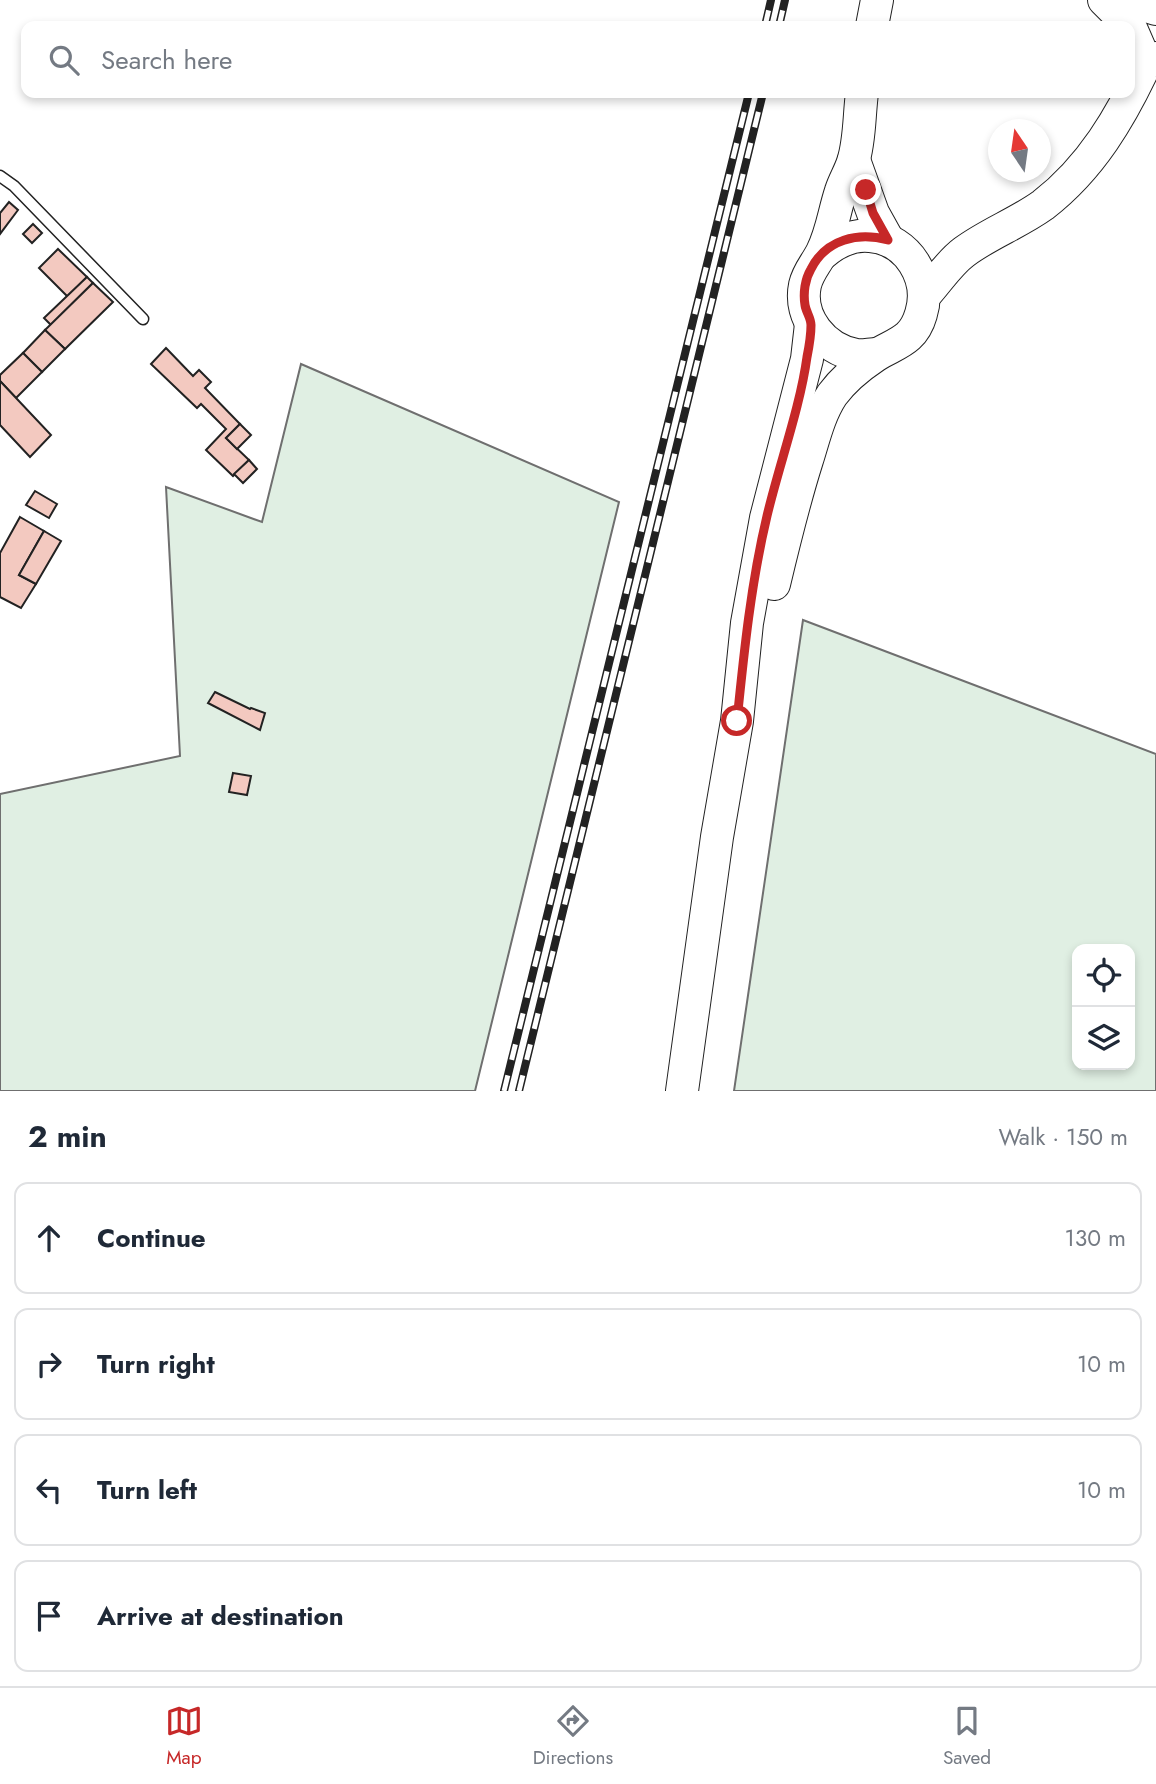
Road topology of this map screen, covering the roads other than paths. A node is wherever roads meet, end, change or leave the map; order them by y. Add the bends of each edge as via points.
1 (877, 0) edge
2 (1104, 0) edge
3 (1127, 0) edge
4 (1156, 9) edge
5 (873, 21) edge
6 (1125, 21) edge
7 (1135, 34) edge
8 (1151, 61) edge
9 (1135, 89) edge
10 (861, 98) edge
11 (1130, 98) edge
12 (854, 160) junction
13 (0, 176) edge
14 (895, 245) junction
15 (963, 252) junction
16 (822, 254) junction
17 (924, 296) junction
18 (143, 318) dead end
19 (811, 324) junction
20 (877, 354) junction
21 (737, 721) junction
22 (682, 1091) edge

1 - 5 main road
2 - 6 main road
3 - 4 main road
7 - 8 main road
8 - 9 main road
10 - 12 main road
11 - 15 main road via 1112,129 1066,185 1018,222
12 - 14 main road via 873,213
12 - 16 main road
13 - 18 lane
14 - 15 main road via 925,253
14 - 16 main road via 870,236 853,237
14 - 17 main road via 914,262
15 - 17 main road
16 - 19 main road via 805,286
17 - 20 main road via 921,316 911,333
19 - 20 main road via 839,350
19 - 21 main road via 807,359 764,532 747,624
20 - 21 main road via 833,394 818,422
21 - 22 main road

